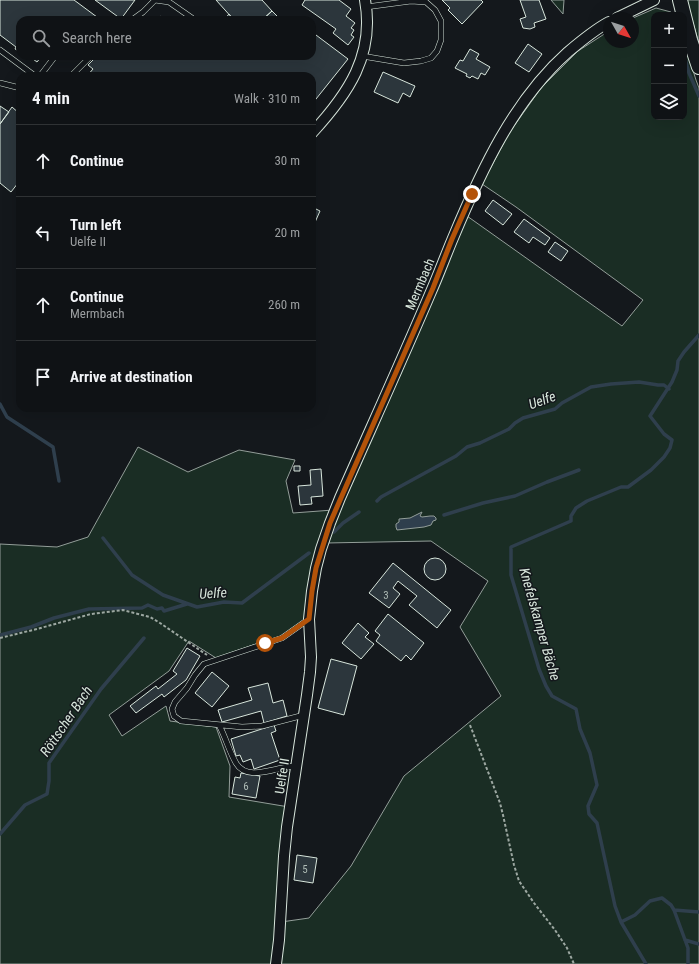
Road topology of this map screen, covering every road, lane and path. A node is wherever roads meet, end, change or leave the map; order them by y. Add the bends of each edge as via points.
1 (654, 0) edge
2 (680, 0) edge
3 (365, 3) edge
4 (629, 12) edge
5 (138, 16) edge
6 (189, 16) edge
7 (603, 25) edge
8 (0, 50) edge
9 (362, 56) junction
10 (52, 60) edge
11 (87, 60) edge
12 (699, 67) edge
13 (30, 72) edge
14 (43, 72) edge
15 (75, 72) edge
16 (0, 83) edge
17 (16, 87) edge
18 (316, 128) edge
19 (312, 591) joint
20 (309, 619) junction
21 (0, 638) edge
22 (215, 661) junction
23 (304, 715) junction
24 (470, 725) dead end
25 (220, 726) junction
26 (297, 766) junction
27 (276, 964) edge
28 (574, 964) edge

1 - 4 street
2 - 12 street
3 - 9 street via 367,28
3 - 9 lane via 426,2 435,10 441,21 441,40 432,58 421,61 404,62
5 - 6 lane via 155,0 169,2
7 - 19 street, Mermbach via 554,65 516,114 487,164 340,498 321,549
8 - 13 lane
9 - 18 street via 352,82
10 - 14 lane
11 - 15 lane
16 - 17 lane
19 - 20 street, Uelfe II
20 - 22 lane via 282,638
20 - 23 street, Uelfe II via 311,657
21 - 22 path via 91,614 123,610 150,617
22 - 25 lane via 200,668 172,709 174,716 182,721
23 - 25 lane via 262,726
23 - 26 street, Uelfe II
24 - 28 path via 500,803 519,881 567,948
25 - 26 lane via 236,764 241,769 258,773
26 - 27 street, Uelfe II via 287,827

